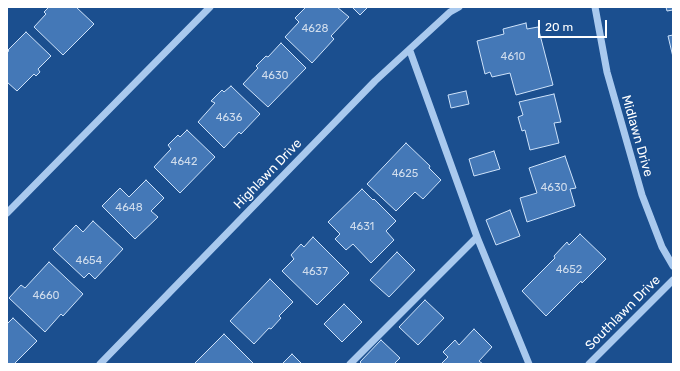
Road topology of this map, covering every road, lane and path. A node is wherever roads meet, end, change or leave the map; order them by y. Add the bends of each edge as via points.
1 (210, 7) edge
2 (459, 7) edge
3 (595, 7) edge
4 (410, 51) junction
5 (7, 213) edge
6 (477, 237) junction
7 (673, 266) edge
8 (673, 280) edge
9 (100, 364) edge
10 (350, 364) edge
11 (529, 364) edge
12 (589, 364) edge

1 - 5 street
2 - 4 street, Highlawn Drive via 450,12
3 - 7 street, Midlawn Drive via 607,72 642,195 662,247
4 - 6 street
4 - 9 street, Highlawn Drive via 375,81
6 - 10 street
6 - 11 street
8 - 12 street, Southlawn Drive

